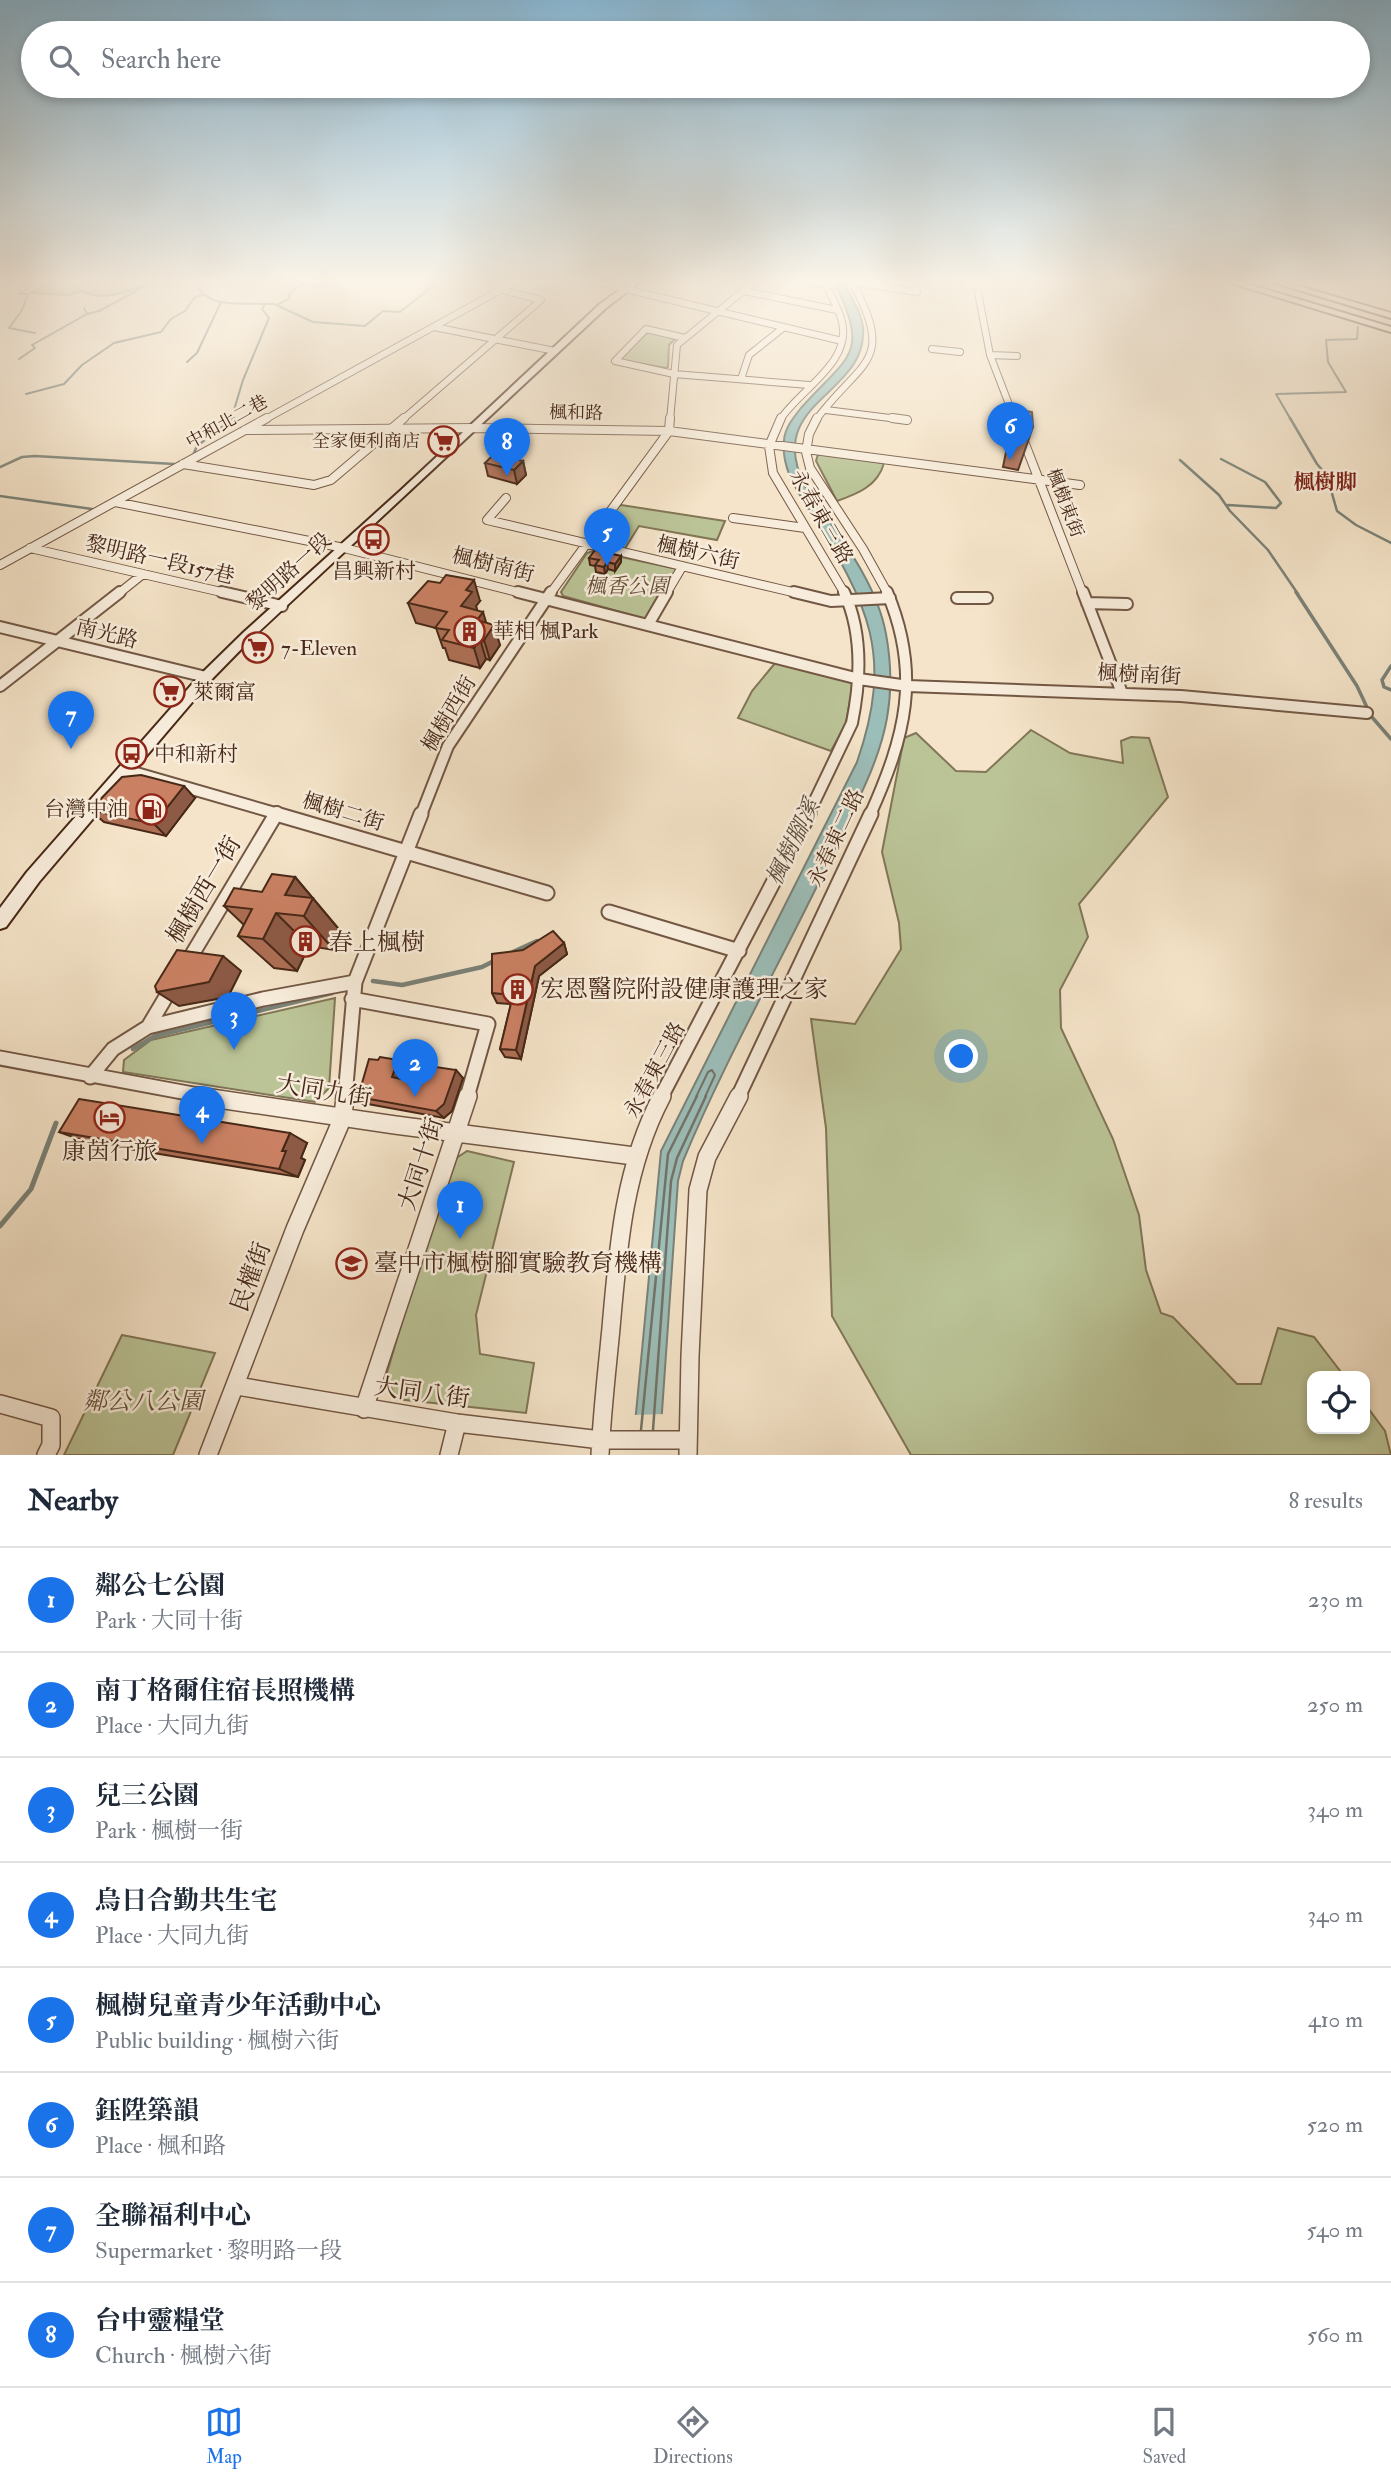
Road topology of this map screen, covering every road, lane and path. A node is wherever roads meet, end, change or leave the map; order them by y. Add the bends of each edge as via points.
1 (392, 350) edge
2 (484, 350) edge
3 (549, 350) edge
4 (624, 350) edge
5 (676, 350) edge
6 (755, 350) edge
7 (838, 350) edge
8 (871, 350) edge
9 (940, 350) edge
10 (989, 350) edge
11 (555, 351) joint
12 (960, 352) dead end
13 (990, 355) junction
14 (1017, 356) dead end
15 (674, 374) junction
16 (741, 379) junction
17 (809, 384) junction
18 (825, 410) junction
19 (907, 420) dead end
20 (390, 428) junction
21 (473, 428) junction
22 (245, 430) junction
23 (669, 431) junction
24 (774, 444) junction
25 (802, 448) junction
26 (183, 464) junction
27 (1039, 480) junction
28 (1080, 485) dead end
29 (506, 498) dead end
30 (115, 502) junction
31 (733, 518) dead end
32 (804, 528) junction
33 (588, 544) junction
34 (30, 548) junction
35 (344, 548) junction
36 (0, 565) edge
37 (682, 567) junction
38 (143, 574) junction
39 (547, 598) junction
40 (890, 598) junction
41 (957, 598) dead end
42 (987, 598) dead end
43 (848, 602) junction
44 (1087, 603) junction
45 (1127, 604) dead end
46 (282, 606) junction
47 (649, 624) junction
48 (0, 627) edge
49 (57, 641) junction
50 (206, 677) junction
51 (859, 679) junction
52 (0, 686) edge
53 (908, 686) junction
54 (1122, 693) junction
55 (1367, 713) dead end
56 (126, 770) junction
57 (277, 812) junction
58 (406, 852) junction
59 (547, 893) dead end
60 (608, 912) dead end
61 (0, 920) edge
62 (739, 951) junction
63 (355, 982) junction
64 (352, 999) junction
65 (148, 1027) junction
66 (0, 1058) edge
67 (90, 1077) junction
68 (343, 1117) junction
69 (454, 1135) junction
70 (634, 1156) junction
71 (237, 1386) junction
72 (0, 1404) edge
73 (364, 1409) junction
74 (457, 1423) junction
75 (601, 1447) edge
76 (688, 1447) edge
77 (46, 1455) edge
78 (208, 1455) edge
79 (449, 1455) edge

1 - 22 street, 中和北二巷
2 - 20 street
3 - 11 street
4 - 15 street via 615,359 617,363
5 - 15 street
6 - 16 street
7 - 17 street via 833,362
8 - 18 street via 865,366
9 - 12 street
10 - 13 street, 楓樹東街
11 - 21 main road, 黎明路一段
13 - 14 street
13 - 27 street, 楓樹東街
15 - 16 street
15 - 23 street
16 - 17 street
17 - 24 street via 777,421
18 - 19 street
18 - 25 street
20 - 21 street, 楓和路
20 - 22 street, 楓和路
20 - 26 street via 331,480 314,485
21 - 23 street, 楓和路
21 - 35 main road, 黎明路一段
22 - 26 street, 中和北二巷
23 - 24 street, 楓和路
23 - 33 street, 楓樹西街
24 - 25 street, 楓和路
24 - 32 street, 永春東三路 via 771,467
25 - 27 street
25 - 40 street, 永春東二路 via 809,468 876,568
26 - 30 street, 中和北二巷
27 - 28 street
27 - 44 street, 楓樹東街
29 - 33 street, 楓樹六街 via 487,520
30 - 34 street, 中和北二巷
30 - 35 street, 楓樹南街
31 - 32 street
32 - 43 street, 永春東三路
33 - 37 street, 楓樹六街
33 - 39 street, 楓樹西街
34 - 36 street, 中和北二巷
34 - 38 street, 黎明路一段157巷
35 - 39 street, 楓樹南街
35 - 46 main road, 黎明路一段
37 - 43 street, 楓樹六街
37 - 47 street
38 - 46 street, 黎明路一段157巷
38 - 49 street
39 - 47 street, 楓樹南街
39 - 58 street, 楓樹西街 via 448,746
40 - 43 street, 楓樹六街
40 - 53 street, 永春東二路 via 902,630
41 - 42 street
43 - 51 street, 永春東三路
44 - 45 street
44 - 54 street, 楓樹東街
46 - 50 main road, 黎明路一段
47 - 51 street, 楓樹南街
48 - 49 street, 南光路
49 - 50 street, 南光路
49 - 52 street
50 - 56 main road, 黎明路一段
51 - 53 street, 楓樹南街
51 - 62 street, 永春東三路 via 847,733
53 - 54 street, 楓樹南街
53 - 76 street, 永春東二路 via 900,743 700,1180
54 - 55 street, 楓樹南街
56 - 57 street, 楓樹二街
56 - 61 main road, 黎明路一段
57 - 58 street, 楓樹二街
57 - 65 street, 楓樹西一街
58 - 59 street, 楓樹二街
58 - 63 street, 楓樹西街
60 - 62 street
62 - 70 street, 永春東三路
63 - 64 street, 楓樹西街
63 - 65 street
64 - 68 street, 楓樹西街
64 - 69 street, 大同十街 via 488,1024
65 - 67 street via 113,1049
66 - 67 street, 大同九街
67 - 68 street, 大同九街
68 - 69 street, 大同九街
68 - 71 street, 民權街 via 295,1229
69 - 70 street, 大同九街
69 - 73 street, 大同十街
70 - 75 street, 永春東三路 via 616,1270
71 - 73 street, 大同八街
71 - 78 street, 民權街
72 - 77 street via 51,1418 51,1445
73 - 74 street, 大同八街
74 - 75 street, 大同八街
74 - 79 street
75 - 76 street, 大同八街

